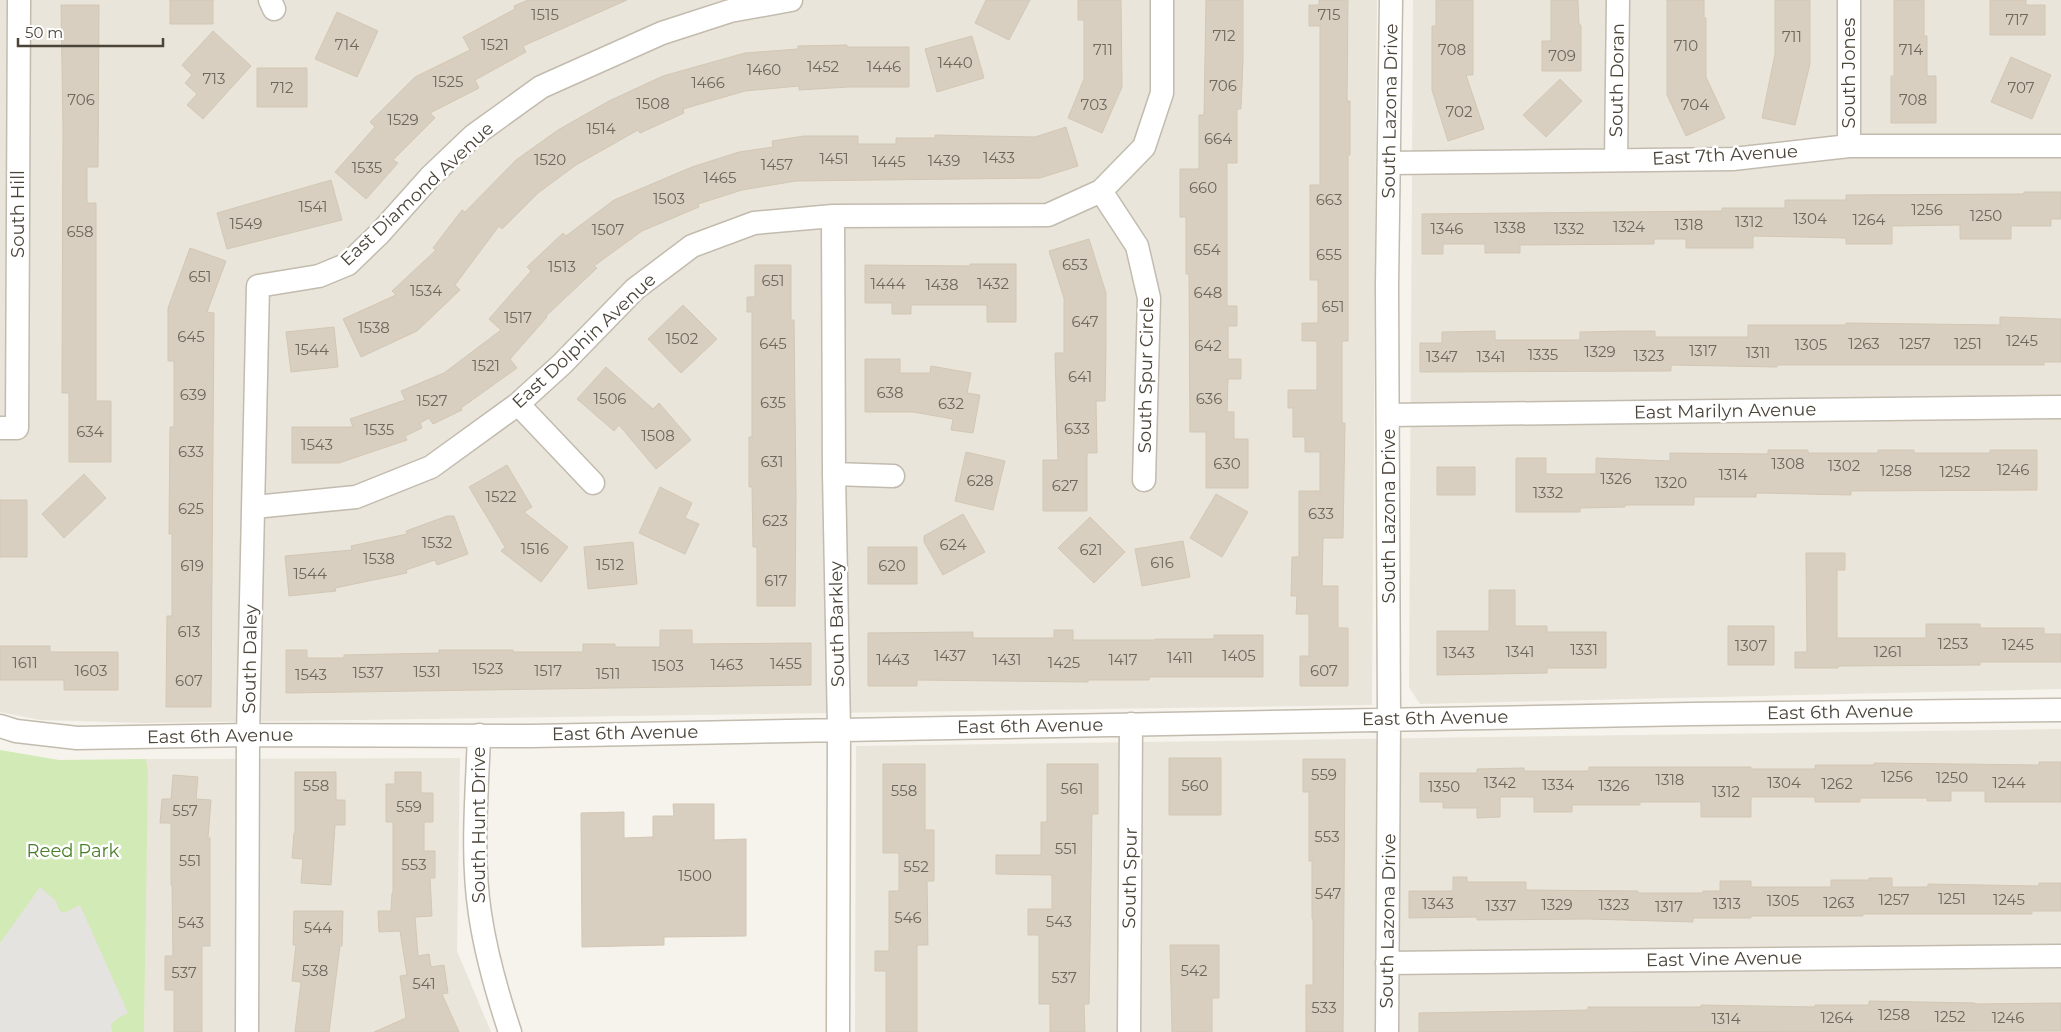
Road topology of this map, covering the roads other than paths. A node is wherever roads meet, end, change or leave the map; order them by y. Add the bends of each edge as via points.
1 (20, 0) edge
2 (791, 0) edge
3 (1162, 0) edge
4 (1391, 0) edge
5 (1618, 0) edge
6 (1849, 0) edge
7 (1849, 146) junction
8 (2061, 146) edge
9 (1616, 160) junction
10 (1390, 163) junction
11 (1101, 190) junction
12 (833, 216) junction
13 (258, 286) joint
14 (518, 404) junction
15 (2061, 408) edge
16 (1388, 415) junction
17 (8, 428) edge
18 (834, 474) junction
19 (893, 476) dead end
20 (1144, 480) dead end
21 (593, 483) dead end
22 (254, 507) junction
23 (2061, 710) edge
24 (1390, 719) junction
25 (1132, 724) junction
26 (0, 726) edge
27 (839, 729) junction
28 (479, 735) junction
29 (248, 736) junction
30 (2061, 956) edge
31 (1387, 963) junction
32 (246, 1032) edge
33 (510, 1032) edge
34 (838, 1032) edge
35 (1129, 1032) edge
36 (1386, 1032) edge

1 - 17 street, South Hill
2 - 13 street, East Diamond Avenue via 730,11 662,33 541,87 473,136 348,264 319,276
3 - 11 street via 1162,93 1144,147
4 - 10 street, South Lazona Drive
5 - 9 street, South Doran
6 - 7 street, South Jones
7 - 8 street, East 7th Avenue
7 - 9 street, East 7th Avenue via 1733,159
9 - 10 street, East 7th Avenue
10 - 16 street, South Lazona Drive
11 - 12 street, East Dolphin Avenue via 1048,215
11 - 20 street, South Spur Circle via 1137,246 1149,298
12 - 14 street, East Dolphin Avenue via 754,223 692,246 636,289
12 - 18 street, South Barkley
13 - 22 street, South Daley
14 - 21 street
14 - 22 street, East Dolphin Avenue via 431,467 364,494
15 - 16 street, East Marilyn Avenue
16 - 24 street, South Lazona Drive
18 - 19 street
18 - 27 street, South Barkley
22 - 29 street, South Daley
23 - 24 street, East 6th Avenue
24 - 25 street, East 6th Avenue
24 - 31 street, South Lazona Drive
25 - 27 street, East 6th Avenue
25 - 35 street, South Spur
26 - 29 street, East 6th Avenue via 77,738
27 - 28 street, East 6th Avenue
27 - 34 street, South Barkley
28 - 29 street, East 6th Avenue
28 - 33 street, South Hunt Drive via 476,849 480,912 494,986
29 - 32 street, South Daley
30 - 31 street, East Vine Avenue
31 - 36 street, South Lazona Drive

